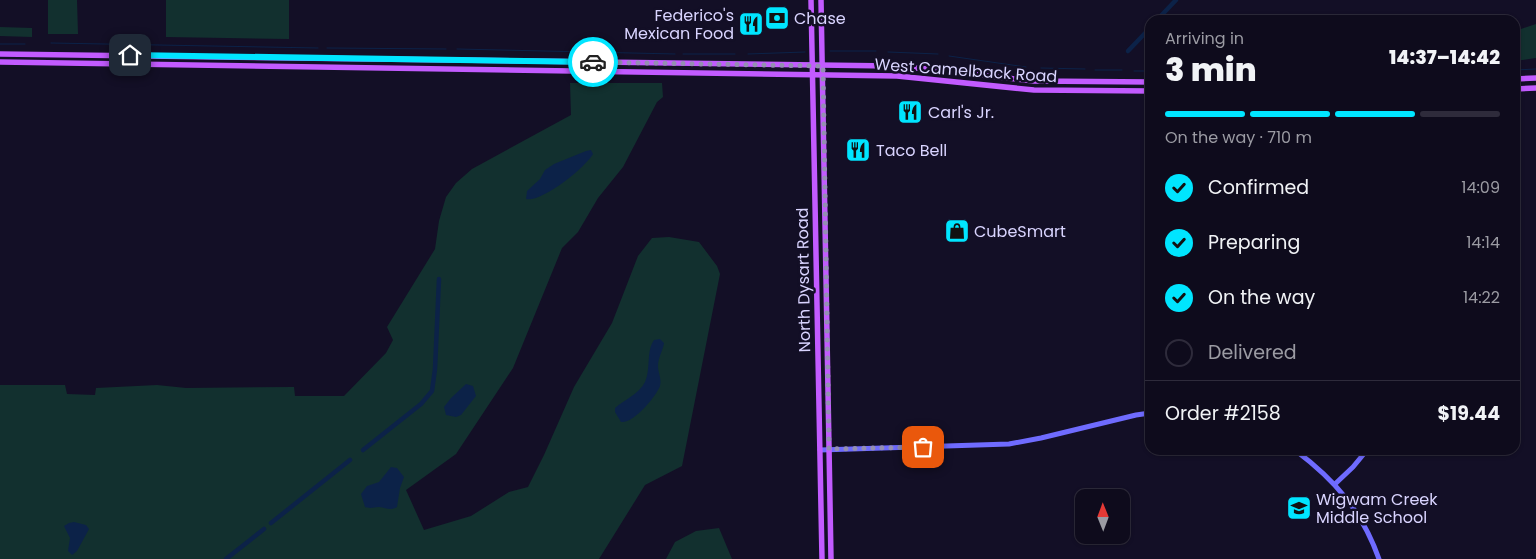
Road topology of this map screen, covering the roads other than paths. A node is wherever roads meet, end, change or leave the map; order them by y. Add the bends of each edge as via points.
1 (811, 0) edge
2 (821, 0) edge
3 (0, 54) edge
4 (38, 54) junction
5 (364, 59) junction
6 (451, 60) junction
7 (0, 62) edge
8 (38, 62) junction
9 (678, 64) junction
10 (813, 66) junction
11 (823, 66) junction
12 (364, 67) junction
13 (451, 68) junction
14 (943, 70) junction
15 (678, 72) junction
16 (813, 74) junction
17 (823, 75) junction
18 (1536, 78) edge
19 (1520, 79) edge
20 (942, 80) junction
21 (1145, 82) edge
22 (1536, 88) edge
23 (1520, 89) edge
24 (1145, 91) edge
25 (1145, 414) edge
26 (829, 449) junction
27 (820, 450) junction
28 (1302, 455) edge
29 (1362, 455) edge
30 (1335, 484) junction
31 (822, 559) edge
32 (831, 559) edge
33 (1379, 559) edge

1 - 10 main road, North Dysart Road
2 - 11 main road, North Dysart Road
3 - 4 main road, West Camelback Road
4 - 5 main road, West Camelback Road
4 - 8 main road
5 - 6 main road, West Camelback Road
5 - 12 main road
6 - 9 main road, West Camelback Road
6 - 13 main road
7 - 8 main road, West Camelback Road
8 - 12 main road, West Camelback Road
9 - 10 main road, West Camelback Road
9 - 15 main road
10 - 11 main road, West Camelback Road
10 - 16 main road, North Dysart Road
11 - 14 main road, West Camelback Road
11 - 17 main road, North Dysart Road
12 - 13 main road, West Camelback Road
13 - 15 main road, West Camelback Road
14 - 20 street
14 - 21 main road, West Camelback Road via 1034,81
15 - 16 main road, West Camelback Road
16 - 17 main road, West Camelback Road
16 - 27 main road, North Dysart Road
17 - 20 main road, West Camelback Road
17 - 26 main road, North Dysart Road
18 - 19 main road
20 - 24 main road, West Camelback Road via 1034,90
22 - 23 main road
25 - 26 street via 1009,444
26 - 27 street
26 - 32 main road, North Dysart Road
27 - 31 main road, North Dysart Road
28 - 30 street
29 - 30 street
30 - 33 street via 1348,501

